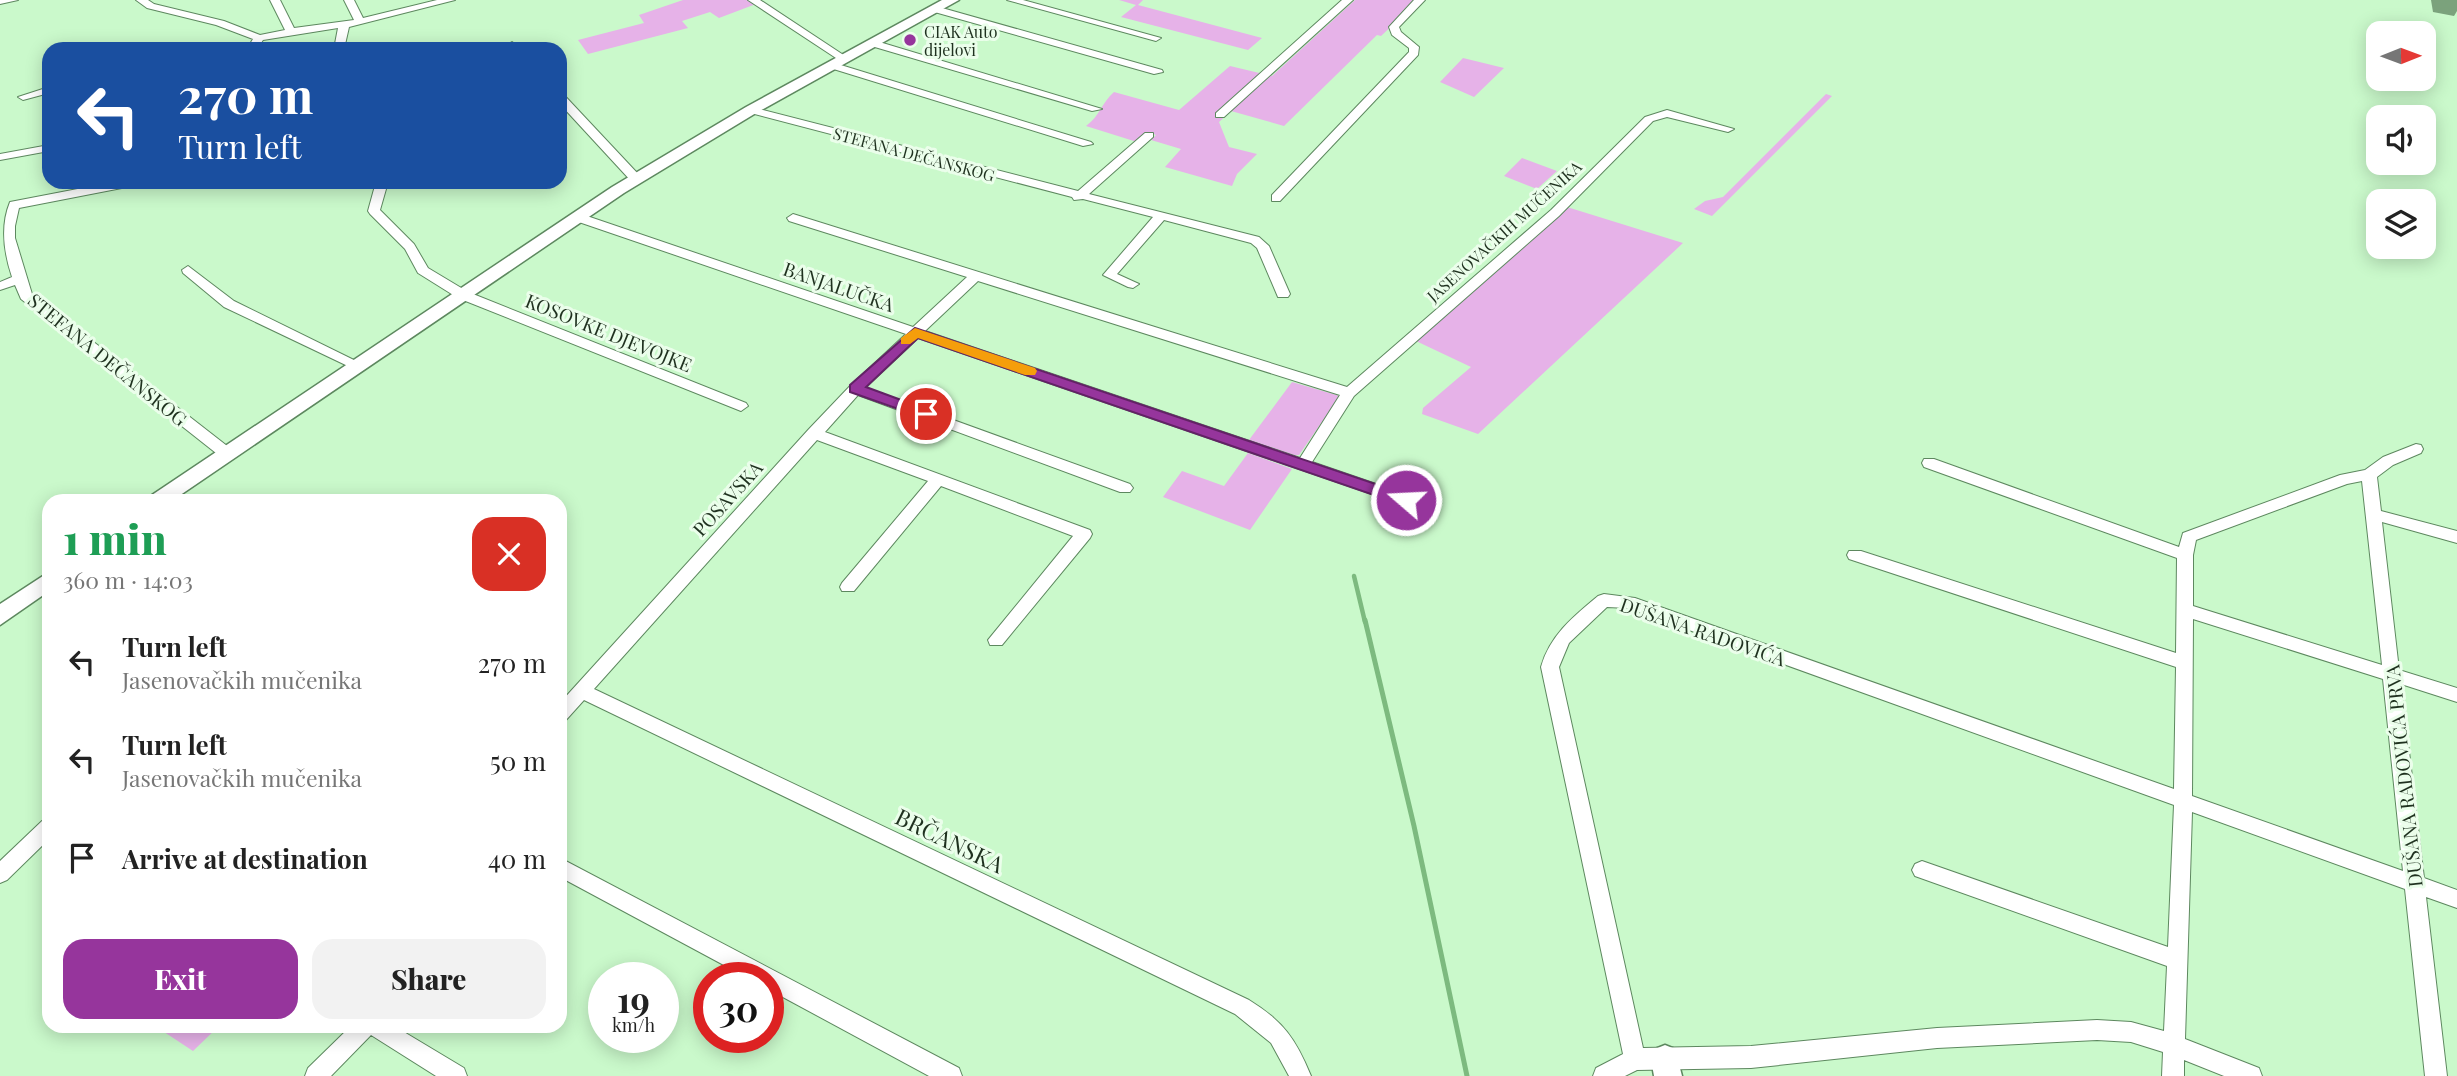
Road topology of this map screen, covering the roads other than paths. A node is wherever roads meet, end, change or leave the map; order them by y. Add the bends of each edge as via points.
1 (13, 0) edge
2 (141, 0) edge
3 (275, 0) edge
4 (349, 0) edge
5 (450, 0) edge
6 (753, 0) edge
7 (952, 0) edge
8 (1012, 0) edge
9 (1348, 0) edge
10 (1420, 0) edge
11 (0, 1) edge
12 (935, 9) junction
13 (359, 20) junction
14 (344, 25) junction
15 (291, 32) junction
16 (259, 38) junction
17 (1156, 38) dead end
18 (256, 42) edge
19 (340, 42) edge
20 (872, 43) junction
21 (837, 62) junction
22 (1158, 72) dead end
23 (42, 92) edge
24 (23, 97) dead end
25 (567, 105) edge
26 (1096, 108) dead end
27 (751, 110) junction
28 (1220, 115) dead end
29 (1728, 129) dead end
30 (1149, 135) dead end
31 (1087, 144) dead end
32 (42, 149) edge
33 (0, 157) edge
34 (636, 179) junction
35 (96, 189) edge
36 (380, 189) edge
37 (1078, 197) junction
38 (1276, 198) dead end
39 (577, 217) junction
40 (793, 218) dead end
41 (1159, 218) junction
42 (188, 270) dead end
43 (977, 275) junction
44 (19, 279) junction
45 (1132, 284) dead end
46 (0, 286) edge
47 (1283, 294) dead end
48 (463, 295) junction
49 (915, 332) junction
50 (357, 365) junction
51 (855, 389) junction
52 (1349, 393) junction
53 (741, 406) dead end
54 (814, 433) junction
55 (2416, 449) dead end
56 (226, 453) junction
57 (1929, 463) dead end
58 (1303, 465) junction
59 (2369, 475) junction
60 (938, 479) junction
61 (1125, 488) dead end
62 (168, 494) edge
63 (1406, 500) dead end
64 (2373, 514) junction
65 (2457, 537) edge
66 (1855, 555) dead end
67 (2185, 555) junction
68 (42, 585) edge
69 (848, 587) dead end
70 (2185, 610) junction
71 (0, 616) edge
72 (996, 640) dead end
73 (2184, 663) junction
74 (2391, 675) junction
75 (582, 691) junction
76 (2457, 695) edge
77 (567, 707) edge
78 (2183, 802) junction
79 (42, 834) edge
80 (1922, 870) dead end
81 (567, 871) edge
82 (0, 874) edge
83 (2415, 885) junction
84 (2457, 899) edge
85 (2177, 960) junction
86 (358, 1033) edge
87 (387, 1033) edge
88 (2174, 1045) junction
89 (1635, 1059) junction
90 (1666, 1068) edge
91 (316, 1076) edge
92 (456, 1076) edge
93 (951, 1076) edge
94 (1300, 1076) edge
95 (1604, 1076) edge
96 (2173, 1076) edge
97 (2251, 1076) edge
98 (2436, 1076) edge

1 - 11 street
2 - 16 street
3 - 15 street
4 - 13 street
5 - 13 street
6 - 21 street
7 - 12 main road
8 - 17 street
9 - 28 street
10 - 38 street via 1394,27 1414,47 1414,53
12 - 20 main road
12 - 22 street
13 - 14 street
14 - 15 street
14 - 19 street
15 - 16 street
16 - 18 street
20 - 21 main road
20 - 26 street
21 - 27 main road
21 - 31 street
23 - 24 street
25 - 34 street
27 - 34 main road
27 - 37 street, STEFANA DEČANSKOG
29 - 52 street, JASENOVAČKIH MUČENIKA via 1667,113 1649,119 1555,213
30 - 37 street
32 - 33 street
34 - 39 main road
35 - 44 street, STEFANA DEČANSKOG via 14,205 6,237
36 - 48 street, KOSOVKE DJEVOJKE via 374,211 410,247 423,270
37 - 41 street, STEFANA DEČANSKOG
39 - 48 main road
39 - 49 street, BANJALUČKA
40 - 43 street
41 - 45 street via 1109,275
41 - 47 street, STEFANA DEČANSKOG via 1255,240 1264,246
42 - 50 street via 229,304
43 - 49 street
43 - 52 street
44 - 46 street
44 - 56 street, STEFANA DEČANSKOG via 26,296
48 - 50 main road
48 - 53 street, KOSOVKE DJEVOJKE
49 - 51 street
49 - 58 street, BANJALUČKA
50 - 56 main road
51 - 54 street
51 - 61 street
52 - 58 street, JASENOVAČKIH MUČENIKA
54 - 60 street
54 - 75 street, POSAVSKA
55 - 59 street
56 - 62 main road
57 - 67 street
58 - 63 street, BANJALUČKA
59 - 64 street, DUŠANA RADOVIĆA PRVA
59 - 67 street via 2345,479 2203,530 2189,537
60 - 69 street
60 - 72 street via 1084,534
64 - 65 street
64 - 74 street, DUŠANA RADOVIĆA PRVA
66 - 73 street
67 - 70 street
68 - 71 main road
70 - 73 street
70 - 74 street
73 - 78 street
74 - 76 street
74 - 83 street, DUŠANA RADOVIĆA PRVA
75 - 77 street
75 - 94 street, BRČANSKA via 1242,1007 1271,1025
78 - 83 street, DUŠANA RADOVIĆA
78 - 85 street
78 - 89 street, DUŠANA RADOVIĆA via 1629,602 1604,600 1552,652 1550,667
79 - 82 street
80 - 85 street
81 - 93 street
83 - 84 street, DUŠANA RADOVIĆA
83 - 98 street, DUŠANA RADOVIĆA PRVA
85 - 88 street
86 - 91 street
87 - 92 street
88 - 90 street via 2131,1032 2097,1030 1937,1038
88 - 96 street
88 - 97 street
89 - 90 street
89 - 95 street

